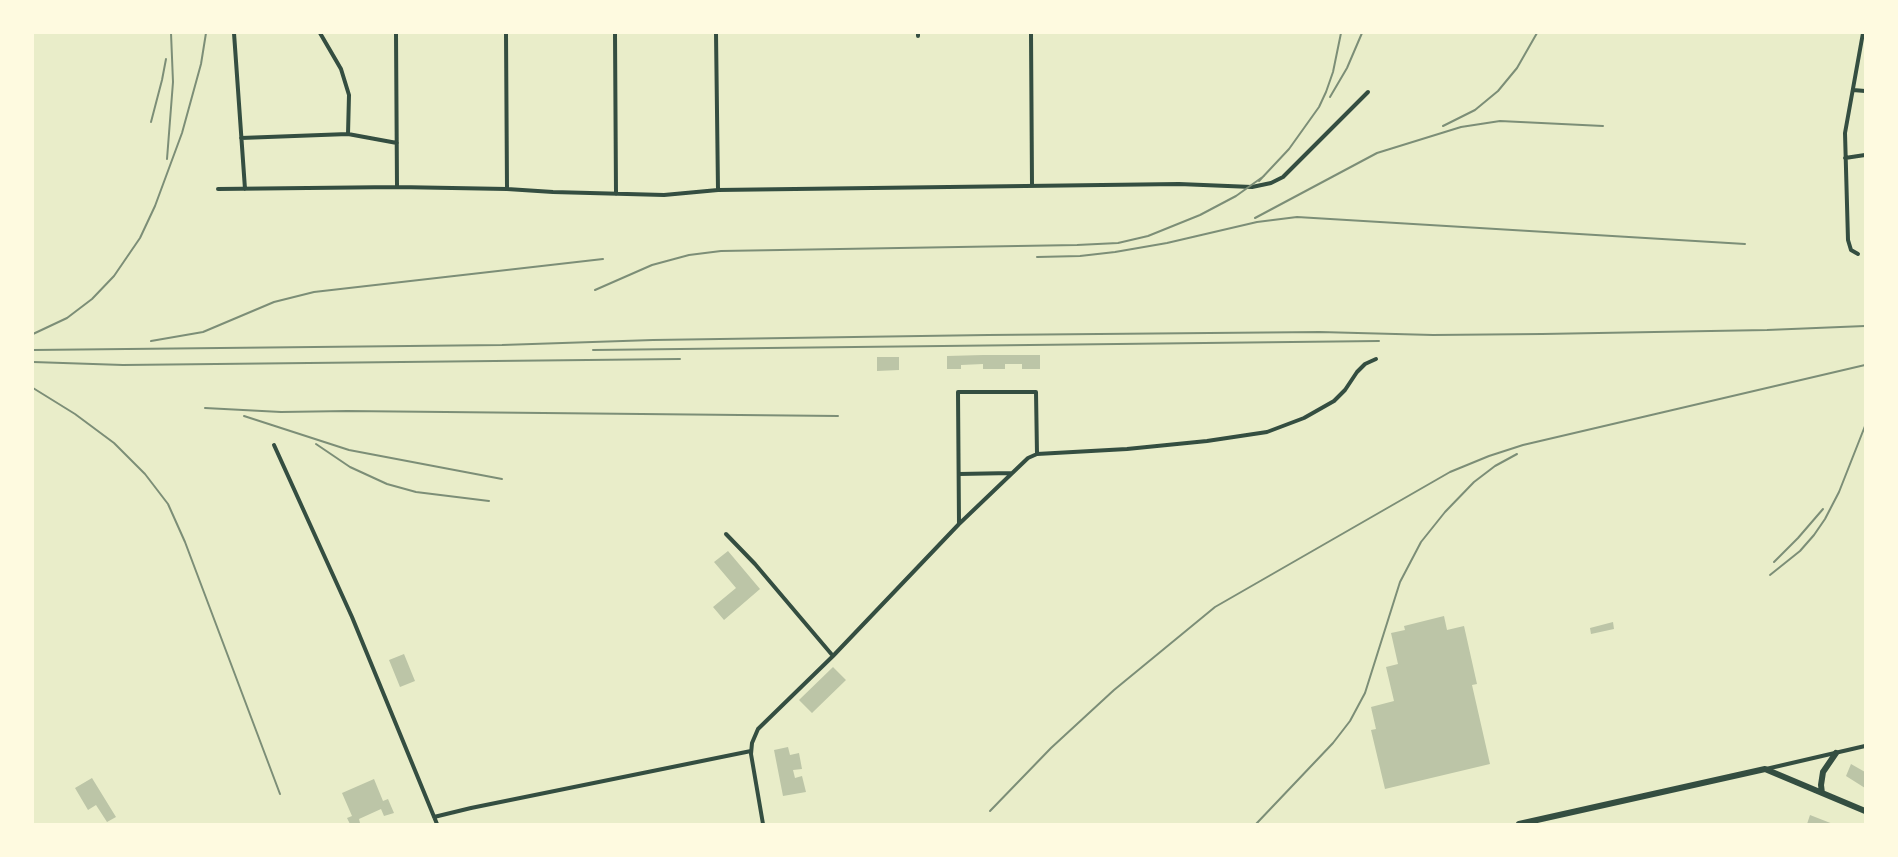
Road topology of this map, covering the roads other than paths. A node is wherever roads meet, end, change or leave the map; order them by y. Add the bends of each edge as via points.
1 (234, 33) edge
2 (320, 33) edge
3 (396, 33) edge
4 (506, 33) edge
5 (615, 33) edge
6 (716, 33) edge
7 (1031, 33) edge
8 (1863, 33) edge
9 (1853, 90) junction
10 (1865, 91) edge
11 (1368, 92) dead end
12 (348, 135) junction
13 (241, 138) junction
14 (397, 143) junction
15 (1865, 155) edge
16 (1845, 158) junction
17 (1032, 186) junction
18 (397, 187) junction
19 (218, 189) dead end
20 (245, 189) junction
21 (507, 189) junction
22 (718, 190) junction
23 (616, 194) junction
24 (1858, 254) dead end
25 (1376, 359) dead end
26 (274, 445) dead end
27 (1036, 454) junction
28 (1012, 473) junction
29 (959, 474) junction
30 (959, 524) junction
31 (726, 534) dead end
32 (833, 656) junction
33 (1865, 746) edge
34 (751, 751) junction
35 (1836, 753) junction
36 (1765, 769) junction
37 (1822, 793) junction
38 (1865, 811) edge
39 (434, 818) junction
40 (437, 824) edge
41 (763, 824) edge
42 (1519, 824) edge

1 - 13 street
2 - 12 street via 341,69 349,95
3 - 14 street
4 - 21 street
5 - 23 street
6 - 22 street
7 - 17 street
8 - 9 street
9 - 10 street
9 - 16 street
11 - 17 street via 1283,177 1271,183 1252,187
12 - 13 street
12 - 14 street
13 - 20 street
14 - 18 street
15 - 16 street
16 - 24 street via 1848,240 1851,250
17 - 22 street
18 - 20 street
18 - 21 street
19 - 20 street
21 - 23 street
22 - 23 street
25 - 27 street via 1356,372 1334,401 1267,432 1139,448
26 - 39 street via 352,617
27 - 28 street
27 - 29 street via 1036,392 958,392
28 - 29 street
28 - 30 street
29 - 30 street
30 - 32 street
31 - 32 street
32 - 34 street via 761,725
33 - 35 street
34 - 39 street
34 - 41 street
35 - 36 street
35 - 37 main road via 1823,772
36 - 37 main road
36 - 42 main road
37 - 38 main road
39 - 40 street

